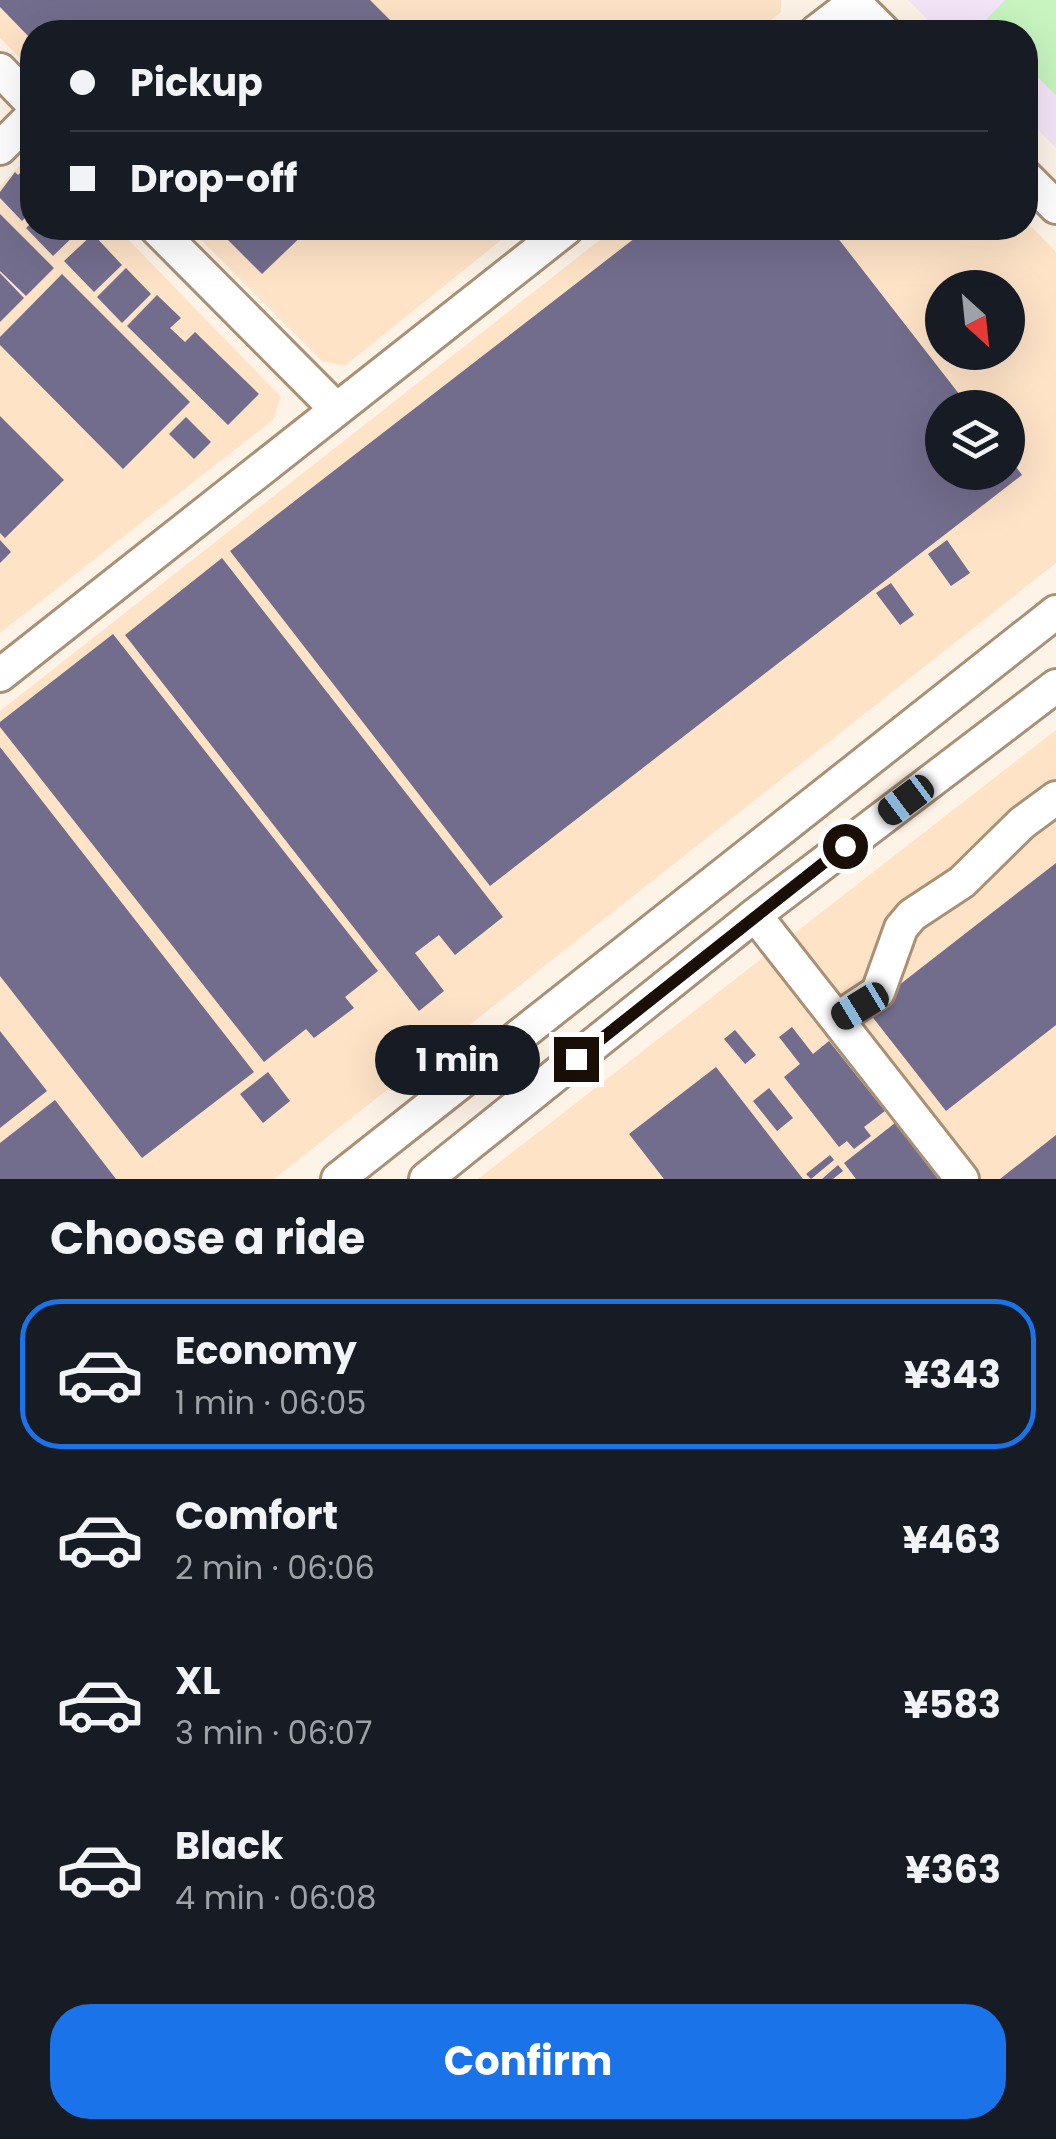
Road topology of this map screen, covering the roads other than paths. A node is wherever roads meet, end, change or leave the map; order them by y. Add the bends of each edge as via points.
1 (853, 1) edge
2 (830, 20) edge
3 (872, 20) edge
4 (0, 70) edge
5 (20, 91) edge
6 (20, 128) edge
7 (0, 148) edge
8 (1038, 189) edge
9 (1056, 207) edge
10 (168, 240) edge
11 (552, 240) edge
12 (336, 409) junction
13 (1056, 612) edge
14 (0, 674) edge
15 (1056, 686) edge
16 (1056, 798) edge
17 (755, 915) junction
18 (836, 1020) junction
19 (338, 1179) edge
20 (426, 1179) edge
21 (962, 1179) edge

1 - 2 street
1 - 3 street
4 - 5 street
6 - 7 street
8 - 9 street
10 - 12 street
11 - 12 street
12 - 14 street
13 - 19 street
15 - 17 street
16 - 18 street via 962,882 912,915 878,992
17 - 18 street
17 - 20 street
18 - 21 street

